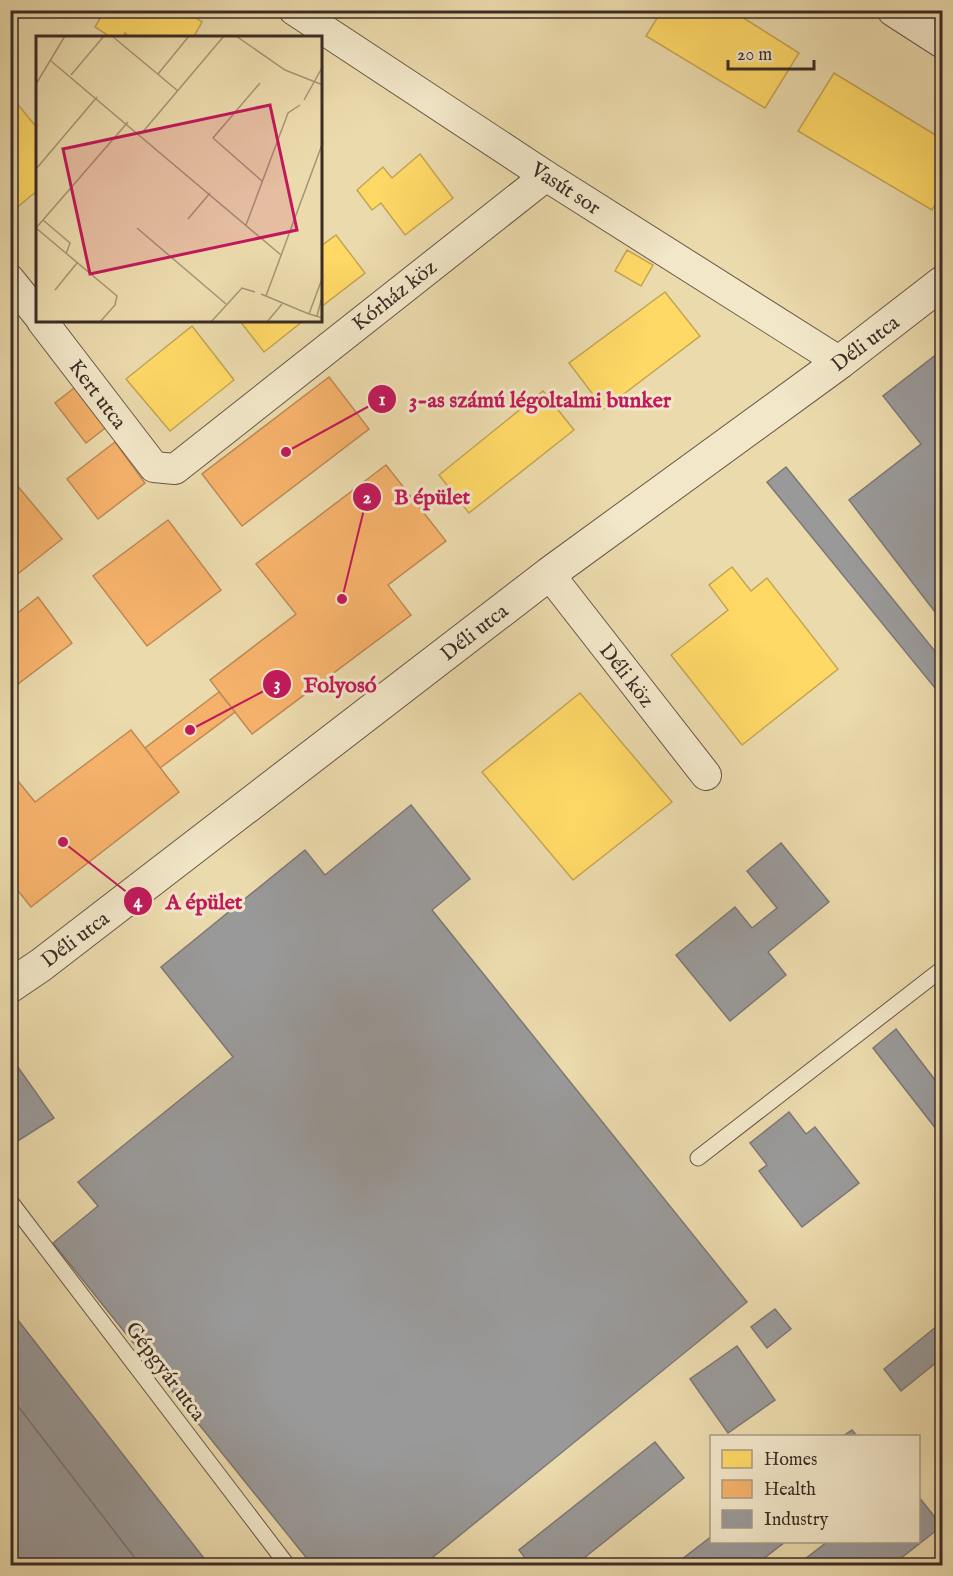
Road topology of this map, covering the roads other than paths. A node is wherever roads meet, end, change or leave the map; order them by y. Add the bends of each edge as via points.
1 (294, 10) edge
2 (894, 10) edge
3 (942, 41) edge
4 (546, 176) junction
5 (10, 280) edge
6 (942, 284) edge
7 (36, 312) edge
8 (43, 322) edge
9 (840, 362) junction
10 (154, 467) joint
11 (549, 574) junction
12 (706, 775) dead end
13 (942, 969) edge
14 (12, 983) edge
15 (698, 1158) dead end
16 (10, 1201) edge
17 (288, 1566) edge

1 - 4 street, Vasút sor
2 - 3 street
4 - 9 street, Vasút sor
4 - 10 street, Kórház köz via 175,469
5 - 7 street
6 - 9 street, Déli utca
8 - 10 street, Kert utca
9 - 11 street, Déli utca
11 - 12 street, Déli köz
11 - 14 street, Déli utca via 60,951
13 - 15 lane
16 - 17 lane, Gépgyár utca

